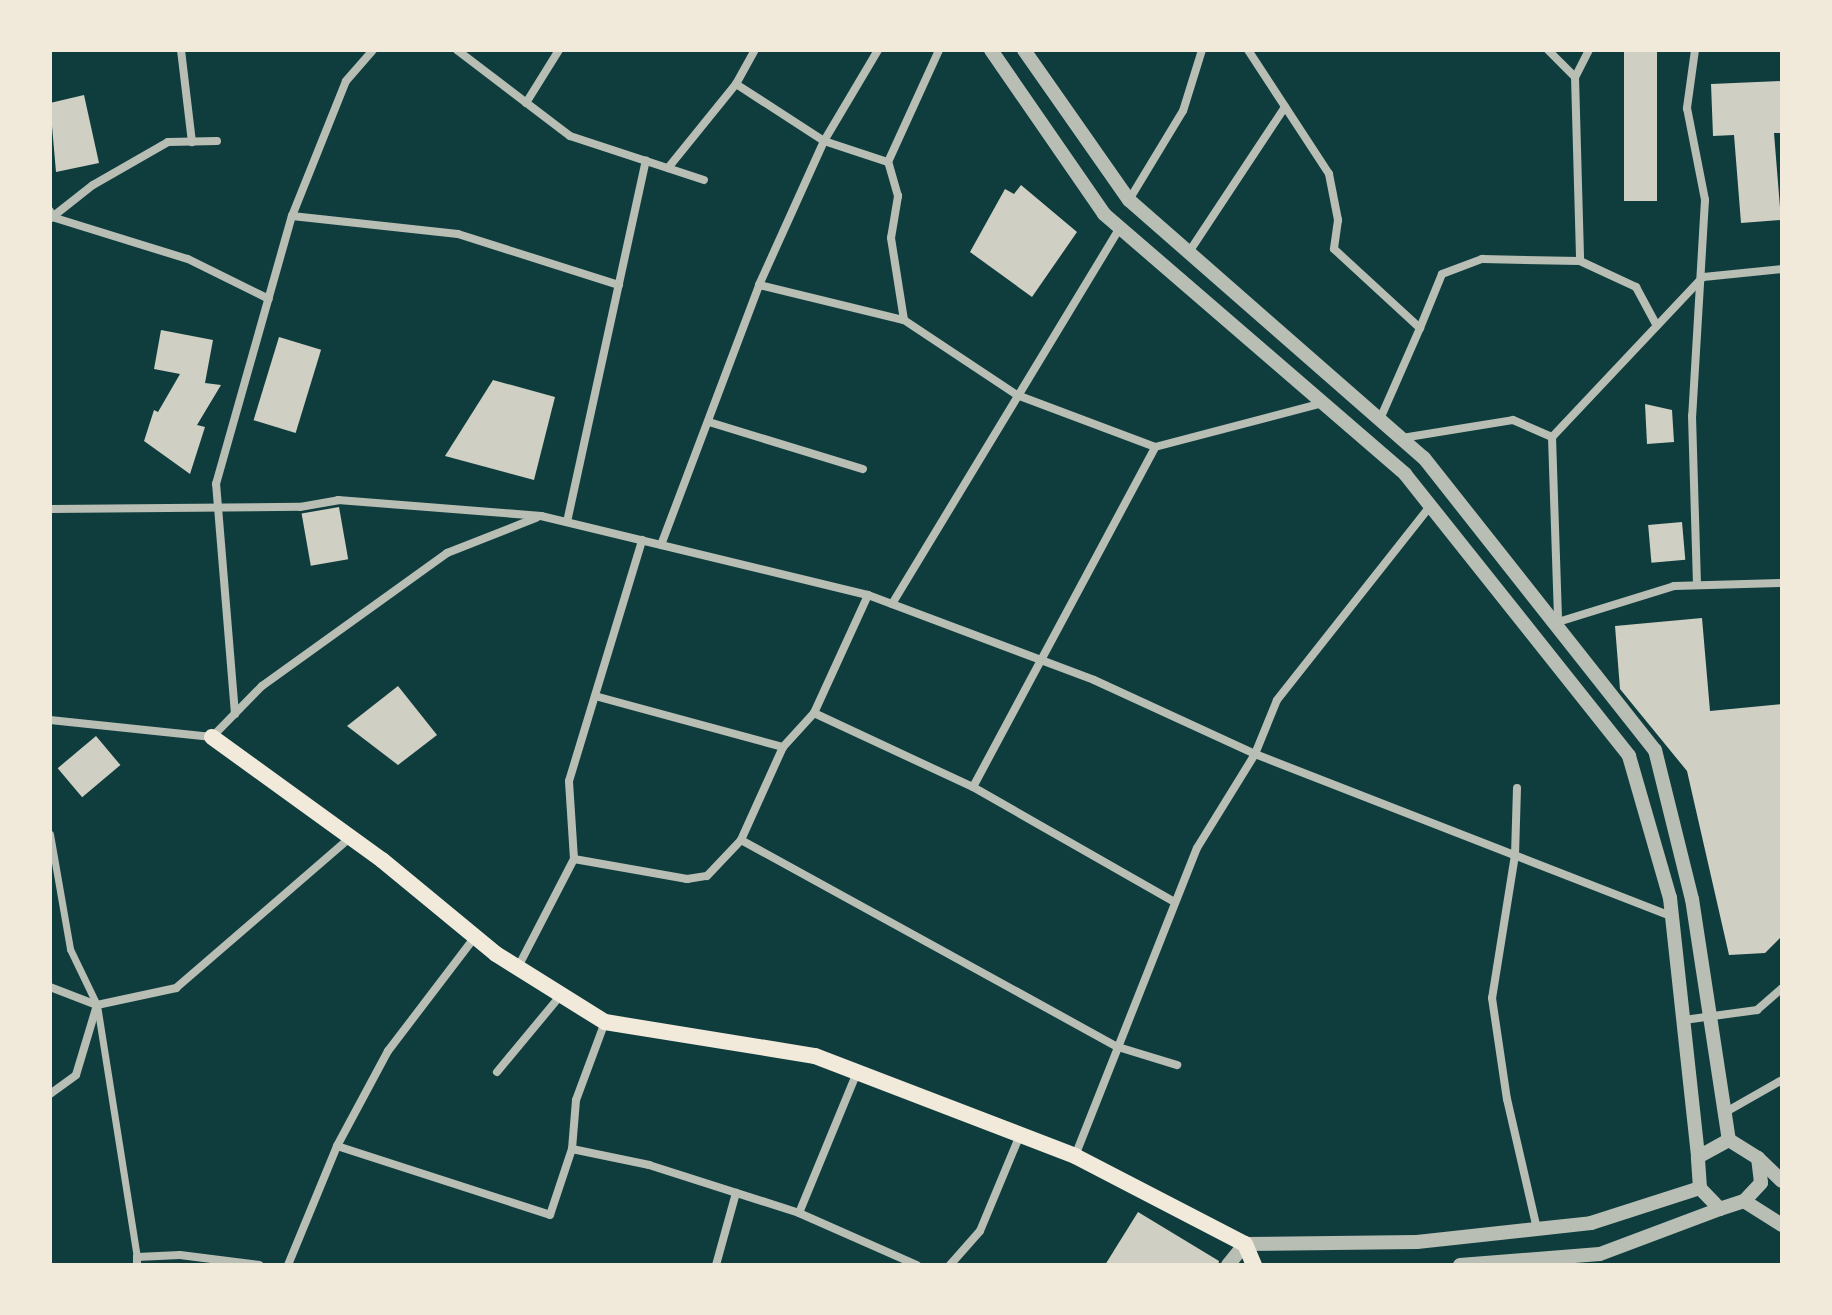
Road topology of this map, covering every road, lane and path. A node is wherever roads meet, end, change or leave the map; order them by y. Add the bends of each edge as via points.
1 (181, 50) edge
2 (373, 50) edge
3 (457, 50) edge
4 (559, 50) edge
5 (755, 50) edge
6 (878, 50) edge
7 (939, 50) edge
8 (991, 50) edge
9 (1024, 50) edge
10 (1202, 50) edge
11 (1248, 50) edge
12 (1548, 50) edge
13 (1589, 50) edge
14 (1695, 50) edge
15 (1575, 77) junction
16 (736, 84) junction
17 (526, 103) junction
18 (1285, 107) junction
19 (217, 141) dead end
20 (824, 141) junction
21 (192, 142) junction
22 (646, 161) junction
23 (888, 162) junction
24 (668, 168) junction
25 (704, 180) dead end
26 (1129, 200) junction
27 (51, 216) edge
28 (292, 216) junction
29 (1120, 228) junction
30 (1189, 252) junction
31 (1580, 261) junction
32 (1782, 269) edge
33 (1703, 277) junction
34 (619, 285) junction
35 (759, 285) junction
36 (269, 299) junction
37 (904, 320) junction
38 (1657, 326) junction
39 (1420, 328) junction
40 (1017, 395) junction
41 (1323, 403) junction
42 (1380, 419) junction
43 (709, 422) junction
44 (1552, 437) junction
45 (1402, 438) junction
46 (1155, 447) junction
47 (863, 469) dead end
48 (218, 506) junction
49 (1430, 506) junction
50 (50, 509) edge
51 (541, 516) junction
52 (567, 522) junction
53 (642, 540) junction
54 (661, 545) junction
55 (1782, 583) edge
56 (1697, 585) junction
57 (868, 595) junction
58 (892, 604) junction
59 (1558, 622) junction
60 (1042, 660) junction
61 (595, 696) junction
62 (814, 713) junction
63 (235, 714) junction
64 (50, 720) edge
65 (212, 737) junction
66 (783, 747) junction
67 (1255, 754) junction
68 (973, 787) junction
69 (1517, 788) dead end
70 (50, 834) edge
71 (351, 837) junction
72 (741, 840) junction
73 (1515, 855) junction
74 (574, 859) junction
75 (1175, 902) junction
76 (1673, 917) junction
77 (475, 937) junction
78 (518, 968) junction
79 (50, 987) edge
80 (1782, 988) edge
81 (561, 995) junction
82 (97, 1005) junction
83 (1709, 1014) junction
84 (1684, 1020) junction
85 (605, 1022) junction
86 (1118, 1047) junction
87 (1177, 1065) dead end
88 (497, 1072) dead end
89 (857, 1072) junction
90 (1782, 1080) edge
91 (50, 1094) edge
92 (1724, 1113) junction
93 (1020, 1135) junction
94 (1729, 1140) junction
95 (337, 1146) junction
96 (572, 1149) junction
97 (1075, 1156) junction
98 (1698, 1157) junction
99 (1758, 1158) junction
100 (1782, 1181) edge
101 (1700, 1188) junction
102 (736, 1193) junction
103 (1744, 1201) junction
104 (1720, 1209) junction
105 (799, 1213) junction
106 (1782, 1225) edge
107 (1537, 1229) junction
108 (1245, 1244) junction
109 (1563, 1260) edge
110 (137, 1261) edge
111 (259, 1265) edge
112 (288, 1265) edge
113 (716, 1265) edge
114 (917, 1265) edge
115 (950, 1265) edge
116 (1228, 1265) edge
117 (1254, 1265) edge
118 (1460, 1265) edge

1 - 21 street
2 - 28 street via 346,81
3 - 17 street
4 - 17 street
5 - 16 street
6 - 20 street
7 - 23 street
8 - 29 street via 1104,214
9 - 26 street
10 - 26 street via 1183,111
11 - 18 street
12 - 15 street
13 - 15 street
14 - 33 street via 1687,108 1705,200
15 - 31 street
16 - 20 street
16 - 24 street
17 - 22 street via 570,136
18 - 30 street
18 - 39 street via 1329,174 1338,220 1334,249
19 - 21 street
20 - 23 street
20 - 35 street
21 - 27 street via 168,142
22 - 24 street
22 - 34 street
23 - 37 street via 898,196 891,238
24 - 25 street
26 - 30 street
27 - 36 street via 188,259
28 - 34 street via 458,234
28 - 36 street
29 - 40 street
29 - 41 street
30 - 42 street
31 - 38 street via 1636,287
31 - 39 street via 1482,259 1442,274
32 - 33 street
33 - 38 street
33 - 56 street via 1692,416
34 - 52 street
35 - 37 street
35 - 43 street
36 - 48 street via 216,484
37 - 40 street
38 - 44 street
39 - 42 street
40 - 46 street
40 - 58 street
41 - 46 street
41 - 49 street via 1405,474
42 - 45 street
43 - 47 street
43 - 54 street
44 - 45 street via 1513,420
44 - 59 street
45 - 59 street
46 - 60 street
48 - 50 street
48 - 51 street via 300,507 338,500
48 - 63 street
49 - 67 street via 1277,700
49 - 76 street via 1629,756
51 - 52 street
51 - 63 street via 447,553 262,686
52 - 53 street
53 - 54 street
53 - 61 street
54 - 57 street
55 - 56 street
56 - 59 street via 1674,586
57 - 58 street
57 - 62 street
58 - 60 street
59 - 83 street via 1655,750 1692,899
60 - 67 street
60 - 68 street
61 - 66 street
61 - 74 street via 569,781
62 - 66 street
62 - 68 street
63 - 65 street
64 - 65 street
65 - 71 main road
66 - 72 street
67 - 73 street
67 - 75 street via 1197,848
68 - 75 street
69 - 73 street
70 - 82 street via 70,949
71 - 77 main road
71 - 82 street via 190,980
72 - 74 street via 707,876 687,879
72 - 86 street
73 - 76 street
73 - 107 street via 1492,998 1507,1099
74 - 78 street
75 - 86 street
76 - 84 street
77 - 78 main road
77 - 95 street via 388,1051
78 - 81 main road
79 - 82 street
80 - 83 street via 1757,1010
81 - 85 main road
81 - 88 street
82 - 91 street via 76,1075
82 - 110 street
83 - 84 street
83 - 92 street
84 - 98 street
85 - 89 main road via 815,1056
85 - 96 street via 576,1100
86 - 87 street
86 - 97 street
89 - 93 main road
89 - 105 street
90 - 92 street
92 - 94 street
93 - 97 main road
93 - 115 street via 980,1231
94 - 98 street
94 - 99 street
95 - 96 street via 550,1215
95 - 112 street
96 - 102 street via 649,1165
97 - 108 main road
98 - 101 street
99 - 100 street
99 - 103 street via 1761,1183
101 - 104 street
101 - 107 street via 1591,1223
102 - 105 street
102 - 113 street
103 - 104 street
103 - 106 street
104 - 109 street via 1600,1254
105 - 114 street
107 - 108 street via 1417,1242
108 - 116 street
108 - 117 main road
109 - 118 street
110 - 111 street via 180,1255

